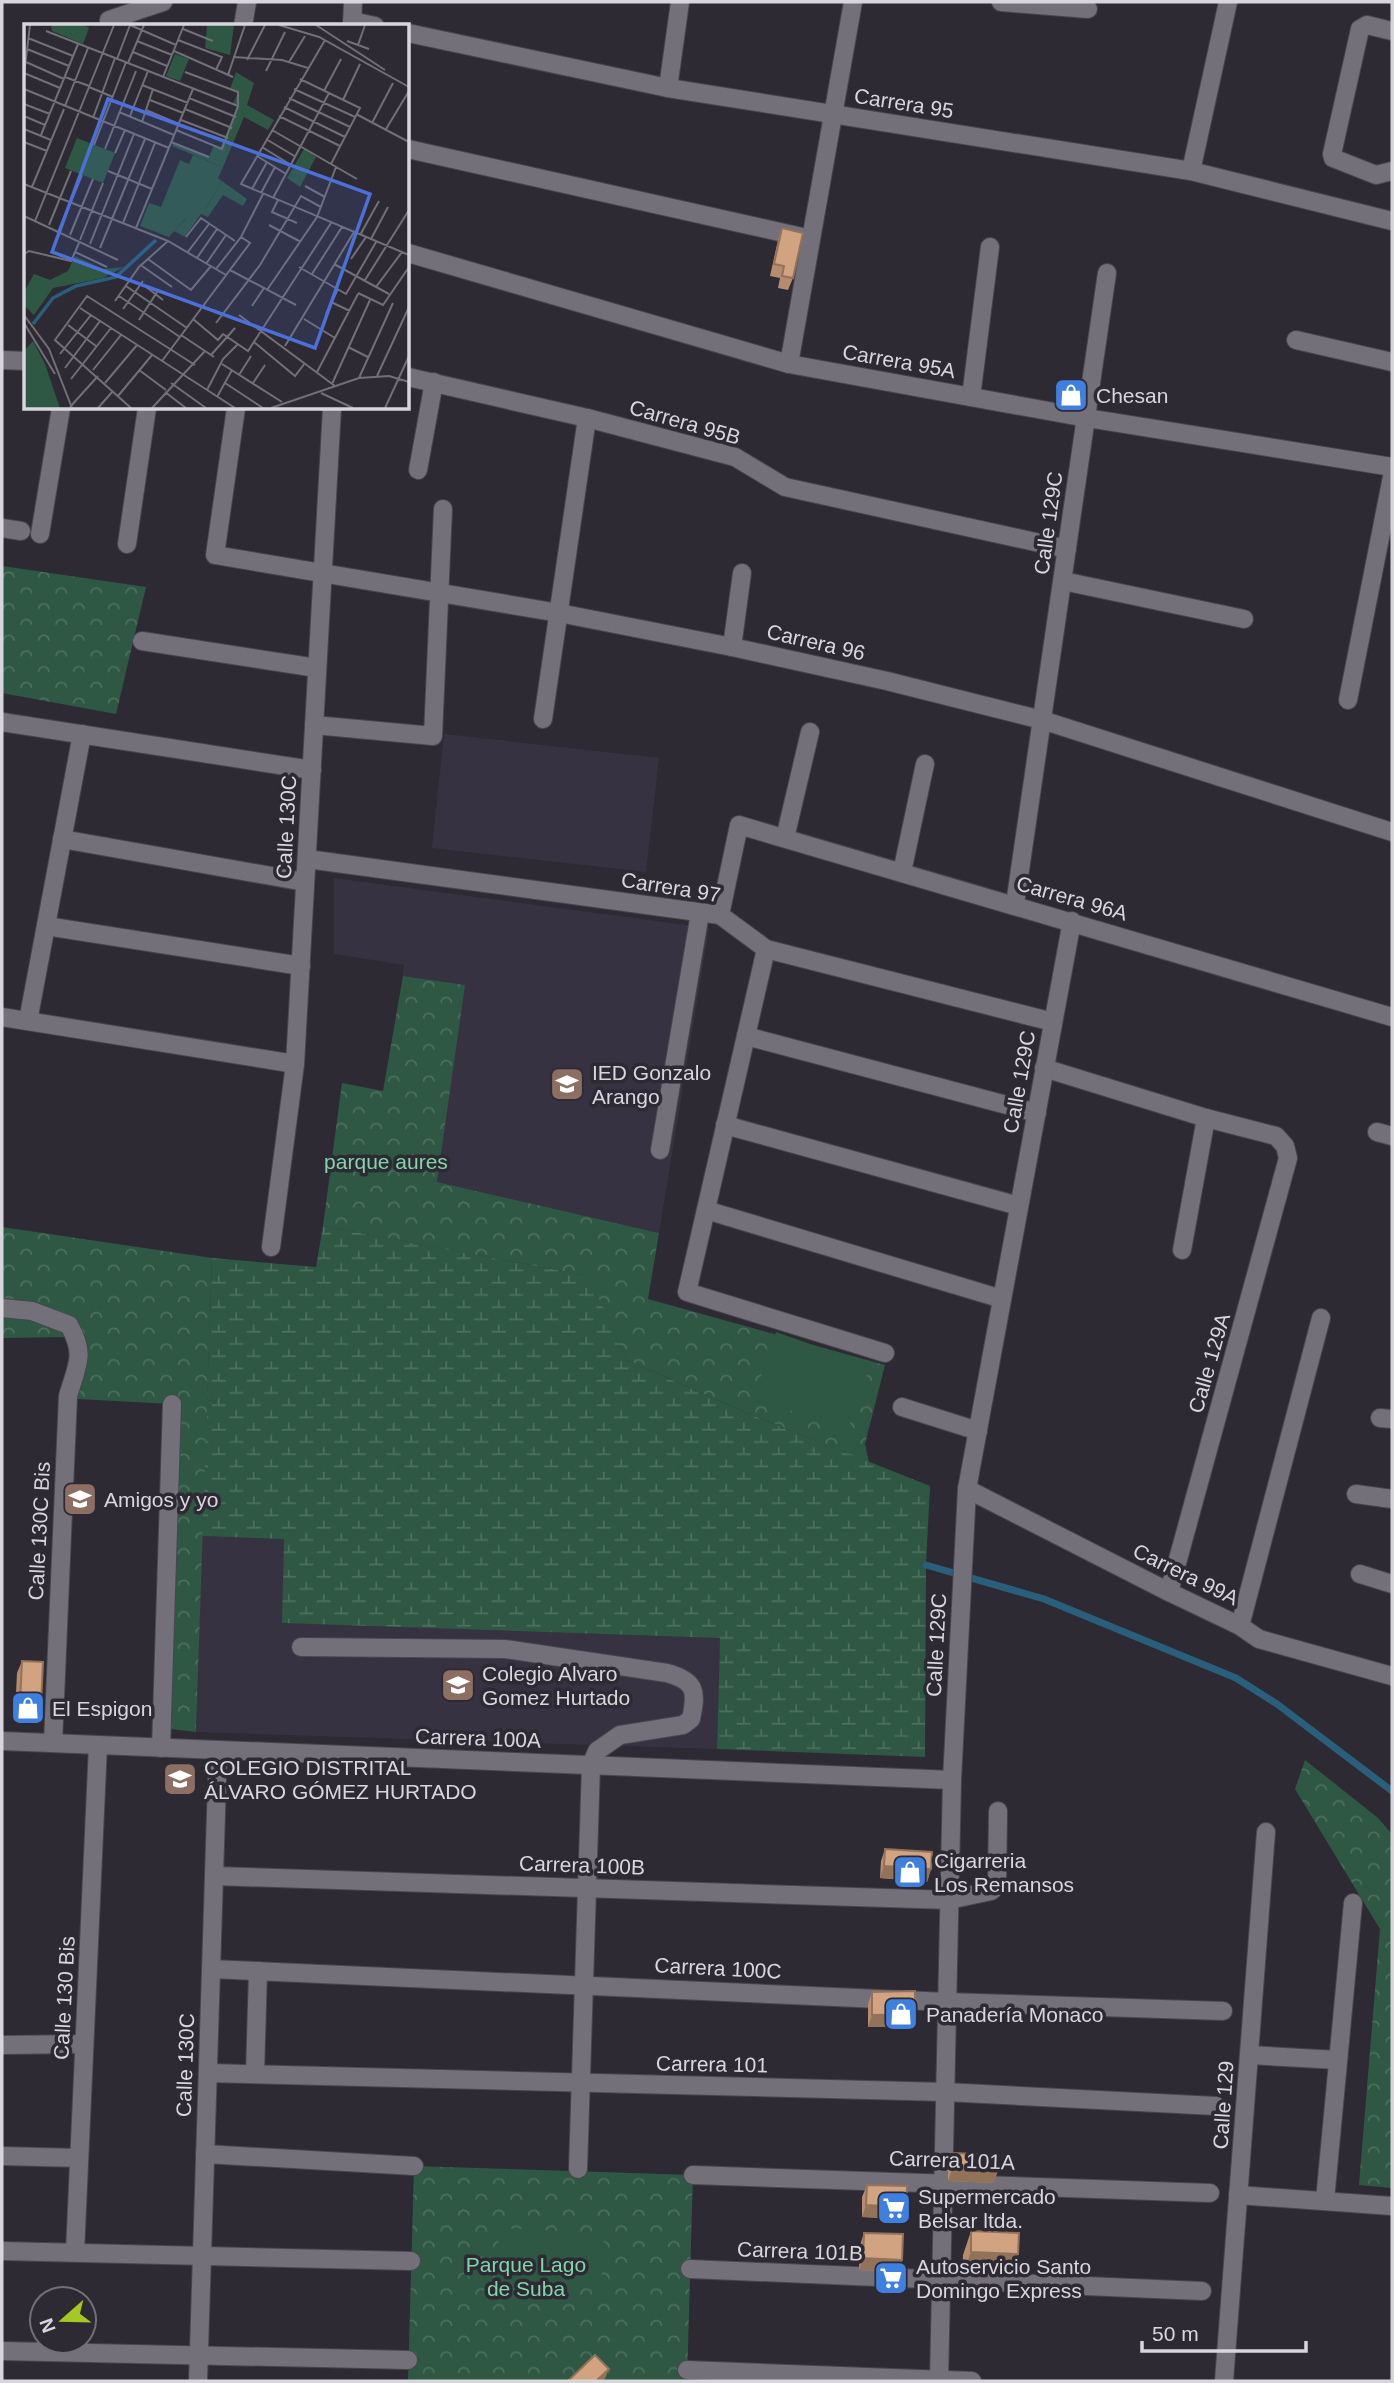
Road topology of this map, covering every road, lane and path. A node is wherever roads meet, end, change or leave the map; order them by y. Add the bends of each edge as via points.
1 (163, 2) edge
2 (247, 2) edge
3 (353, 2) edge
4 (680, 2) edge
5 (853, 2) edge
6 (1001, 2) edge
7 (1228, 2) edge
8 (1088, 9) dead end
9 (109, 20) dead end
10 (243, 24) edge
11 (352, 24) edge
12 (1392, 31) edge
13 (410, 33) edge
14 (668, 88) junction
15 (833, 114) junction
16 (410, 149) edge
17 (1191, 171) junction
18 (1392, 172) edge
19 (1392, 221) edge
20 (811, 239) junction
21 (990, 247) dead end
22 (410, 254) edge
23 (1107, 273) dead end
24 (1296, 340) dead end
25 (2, 360) edge
26 (24, 360) edge
27 (1392, 362) edge
28 (789, 364) junction
29 (410, 377) edge
30 (434, 382) junction
31 (971, 397) junction
32 (61, 410) edge
33 (147, 410) edge
34 (236, 410) edge
35 (332, 410) edge
36 (587, 418) junction
37 (1087, 418) junction
38 (1392, 467) edge
39 (418, 470) dead end
40 (1392, 477) edge
41 (443, 509) dead end
42 (2, 528) edge
43 (21, 531) dead end
44 (40, 534) dead end
45 (127, 544) dead end
46 (1067, 549) junction
47 (742, 573) dead end
48 (323, 575) junction
49 (1063, 581) junction
50 (439, 593) junction
51 (559, 613) junction
52 (1244, 619) dead end
53 (142, 641) dead end
54 (732, 647) junction
55 (317, 668) junction
56 (1348, 700) dead end
57 (543, 719) dead end
58 (1042, 720) junction
59 (2, 722) edge
60 (314, 725) junction
61 (810, 732) dead end
62 (82, 734) junction
63 (925, 764) dead end
64 (312, 770) junction
65 (1392, 832) edge
66 (785, 838) junction
67 (62, 839) junction
68 (307, 859) junction
69 (902, 872) junction
70 (305, 882) junction
71 (1014, 904) junction
72 (700, 913) junction
73 (720, 915) junction
74 (1072, 921) junction
75 (46, 926) junction
76 (766, 949) junction
77 (301, 966) junction
78 (2, 1017) edge
79 (1392, 1017) edge
80 (28, 1021) junction
81 (1053, 1021) junction
82 (746, 1036) junction
83 (295, 1064) junction
84 (1044, 1068) junction
85 (1037, 1113) junction
86 (1206, 1118) junction
87 (726, 1125) junction
88 (660, 1150) dead end
89 (1019, 1206) junction
90 (706, 1210) junction
91 (271, 1247) dead end
92 (1182, 1250) dead end
93 (1002, 1299) junction
94 (2, 1308) edge
95 (1321, 1318) dead end
96 (885, 1353) dead end
97 (172, 1404) dead end
98 (902, 1407) dead end
99 (978, 1431) junction
100 (967, 1489) junction
101 (1356, 1494) dead end
102 (1392, 1499) edge
103 (1360, 1574) dead end
104 (1392, 1584) edge
105 (1169, 1592) junction
106 (1240, 1626) junction
107 (301, 1647) dead end
108 (1392, 1676) edge
109 (2, 1741) edge
110 (52, 1743) junction
111 (98, 1745) junction
112 (161, 1748) junction
113 (218, 1750) junction
114 (590, 1765) junction
115 (952, 1780) junction
116 (998, 1811) dead end
117 (1266, 1832) dead end
118 (214, 1876) junction
119 (587, 1889) junction
120 (949, 1900) junction
121 (1353, 1903) dead end
122 (211, 1969) junction
123 (258, 1971) junction
124 (584, 1984) junction
125 (947, 2002) junction
126 (1223, 2011) dead end
127 (84, 2044) junction
128 (2, 2045) edge
129 (1249, 2055) junction
130 (1338, 2060) junction
131 (208, 2073) junction
132 (255, 2074) junction
133 (581, 2084) junction
134 (945, 2092) junction
135 (1216, 2106) dead end
136 (205, 2154) junction
137 (2, 2156) edge
138 (79, 2158) junction
139 (414, 2166) dead end
140 (578, 2169) dead end
141 (693, 2175) dead end
142 (943, 2182) junction
143 (1210, 2193) dead end
144 (1238, 2195) junction
145 (1325, 2200) junction
146 (1392, 2206) edge
147 (2, 2250) edge
148 (75, 2252) junction
149 (202, 2256) junction
150 (411, 2261) dead end
151 (690, 2269) dead end
152 (941, 2280) junction
153 (1202, 2291) dead end
154 (2, 2351) edge
155 (199, 2355) junction
156 (408, 2360) dead end
157 (687, 2370) dead end
158 (198, 2381) edge
159 (939, 2381) edge
160 (972, 2381) edge
161 (1224, 2381) edge

1 - 9 street
2 - 10 street
3 - 11 street
4 - 14 street
5 - 15 street
6 - 8 street
7 - 17 street
12 - 18 street via 1367,25 1360,29 1332,154 1333,159 1376,175
13 - 14 street, Carrera 95
14 - 15 street, Carrera 95
15 - 17 street, Carrera 95
15 - 20 street
16 - 20 street
17 - 19 street, Carrera 95
20 - 28 street
21 - 31 street
22 - 28 street, Carrera 95A
23 - 37 street, Calle 129C
24 - 27 street
25 - 26 street
28 - 31 street, Carrera 95A
29 - 30 street, Carrera 95B
30 - 36 street, Carrera 95B
30 - 39 street
31 - 37 street, Carrera 95A
32 - 44 street
33 - 45 street
34 - 48 street, Carrera 96 via 215,555
35 - 48 street, Calle 130C
36 - 46 street, Carrera 95B via 735,457 785,487
36 - 51 street
37 - 38 street, Carrera 95A
37 - 46 street, Calle 129C
40 - 56 street
41 - 50 street
42 - 43 street
46 - 49 street, Calle 129C
47 - 54 street
48 - 50 street, Carrera 96
48 - 55 street, Calle 130C
49 - 52 street
49 - 58 street, Calle 129C
50 - 51 street, Carrera 96
50 - 60 street via 433,736
51 - 54 street, Carrera 96
51 - 57 street
53 - 55 street
54 - 58 street, Carrera 96
55 - 60 street, Calle 130C
58 - 65 street, Carrera 96
58 - 71 street, Calle 129C
59 - 62 street
60 - 64 street, Calle 130C
61 - 66 street
62 - 64 street
62 - 67 street
63 - 69 street
64 - 68 street, Calle 130C
66 - 69 street, Carrera 96A
66 - 73 street, Carrera 96A via 739,825
67 - 70 street
67 - 75 street
68 - 70 street, Calle 130C
68 - 72 street, Carrera 97
69 - 71 street, Carrera 96A
70 - 77 street, Calle 130C
71 - 74 street, Carrera 96A
72 - 73 street, Carrera 97
72 - 88 street
73 - 76 street, Carrera 97
74 - 79 street, Carrera 96A
74 - 81 street, Calle 129C
75 - 77 street
75 - 80 street
76 - 81 street, Carrera 97
76 - 82 street
77 - 83 street, Calle 130C
78 - 80 street
80 - 83 street
81 - 84 street, Calle 129C
82 - 85 street
82 - 87 street
83 - 91 street, Calle 130C
84 - 85 street, Calle 129C
84 - 86 street
85 - 89 street, Calle 129C
86 - 92 street
86 - 105 street, Calle 129A via 1276,1136 1288,1158
87 - 89 street
87 - 90 street
89 - 93 street, Calle 129C
90 - 93 street
90 - 96 street via 687,1292
93 - 99 street, Calle 129C
94 - 110 street, Calle 130C Bis via 32,1311 69,1325 79,1342 68,1396
95 - 106 street
97 - 112 street
98 - 99 street
99 - 100 street, Calle 129C
100 - 105 street, Carrera 99A
100 - 115 street, Calle 129C
101 - 102 street
103 - 104 street
105 - 106 street, Carrera 99A
106 - 108 street, Carrera 99A via 1259,1639
107 - 114 street via 505,1648 685,1678 695,1700 691,1720 620,1735 597,1751
109 - 110 street, Carrera 100A
110 - 111 street, Carrera 100A
111 - 112 street, Carrera 100A
111 - 127 street, Calle 130 Bis
112 - 113 street, Carrera 100A
113 - 114 street, Carrera 100A
113 - 118 street, Calle 130C
114 - 115 street, Carrera 100A
114 - 119 street
115 - 120 street, Calle 129C
116 - 120 street, Carrera 100B via 997,1886
117 - 129 street, Calle 129
118 - 119 street, Carrera 100B
118 - 122 street, Calle 130C
119 - 120 street, Carrera 100B
119 - 124 street
120 - 125 street, Calle 129C
121 - 130 street
122 - 123 street, Carrera 100C
122 - 131 street, Calle 130C
123 - 124 street, Carrera 100C
123 - 132 street
124 - 125 street, Carrera 100C
124 - 133 street
125 - 126 street, Carrera 100C
125 - 134 street, Calle 129C
127 - 128 street
127 - 138 street, Calle 130 Bis
129 - 130 street
129 - 144 street, Calle 129
130 - 145 street
131 - 132 street, Carrera 101
131 - 136 street, Calle 130C
132 - 133 street, Carrera 101
133 - 134 street, Carrera 101
133 - 140 street
134 - 135 street, Carrera 101
134 - 142 street, Calle 129C
136 - 139 street
136 - 149 street, Calle 130C
137 - 138 street
138 - 148 street, Calle 130 Bis
141 - 142 street, Carrera 101A
142 - 143 street, Carrera 101A
142 - 152 street, Calle 129C
144 - 145 street
144 - 161 street, Calle 129
145 - 146 street
147 - 148 street
148 - 149 street
149 - 150 street
149 - 155 street, Calle 130C
151 - 152 street, Carrera 101B
152 - 153 street, Carrera 101B
152 - 159 street, Calle 129C
154 - 155 street
155 - 156 street
155 - 158 street, Calle 130C
157 - 159 street
159 - 160 street

